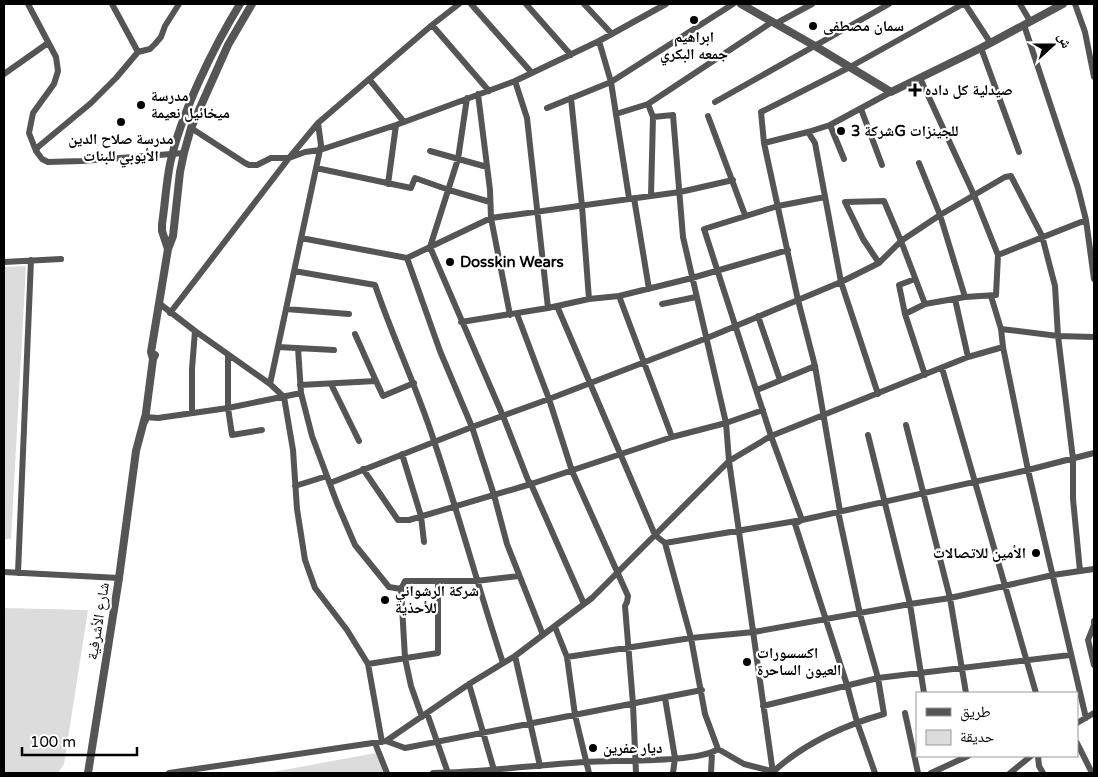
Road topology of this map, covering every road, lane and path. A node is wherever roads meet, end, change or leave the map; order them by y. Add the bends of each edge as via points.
1 (28, 4) edge
2 (112, 4) edge
3 (179, 4) edge
4 (240, 4) edge
5 (252, 4) edge
6 (459, 4) edge
7 (470, 4) edge
8 (526, 4) edge
9 (586, 4) edge
10 (666, 4) edge
11 (733, 4) edge
12 (740, 4) edge
13 (812, 4) edge
14 (889, 4) edge
15 (964, 4) edge
16 (1020, 4) edge
17 (1063, 4) edge
18 (1075, 4) edge
19 (774, 23) junction
20 (1027, 23) junction
21 (432, 25) junction
22 (612, 34) junction
23 (599, 41) junction
24 (990, 42) junction
25 (48, 43) junction
26 (815, 46) junction
27 (981, 48) junction
28 (138, 52) junction
29 (571, 55) junction
30 (850, 67) junction
31 (532, 73) junction
32 (4, 74) edge
33 (1094, 77) edge
34 (920, 78) junction
35 (369, 79) junction
36 (515, 81) junction
37 (611, 82) junction
38 (489, 90) junction
39 (891, 92) junction
40 (478, 94) junction
41 (467, 98) junction
42 (571, 98) junction
43 (715, 102) dead end
44 (648, 104) junction
45 (547, 108) dead end
46 (861, 109) junction
47 (616, 114) junction
48 (708, 116) dead end
49 (653, 117) junction
50 (404, 122) junction
51 (318, 123) junction
52 (396, 125) junction
53 (830, 125) junction
54 (192, 128) junction
55 (808, 132) junction
56 (764, 143) junction
57 (320, 150) junction
58 (36, 151) junction
59 (430, 151) dead end
60 (184, 152) junction
61 (1019, 152) dead end
62 (173, 154) junction
63 (289, 158) junction
64 (458, 159) junction
65 (844, 159) dead end
66 (919, 162) dead end
67 (882, 165) dead end
68 (487, 167) junction
69 (316, 168) junction
70 (732, 180) junction
71 (388, 184) junction
72 (448, 190) junction
73 (680, 192) junction
74 (974, 195) junction
75 (651, 196) junction
76 (825, 197) junction
77 (632, 198) junction
78 (490, 202) junction
79 (582, 206) junction
80 (778, 206) junction
81 (537, 211) junction
82 (745, 215) junction
83 (940, 215) junction
84 (491, 218) junction
85 (1086, 220) junction
86 (1042, 236) junction
87 (301, 238) junction
88 (902, 241) junction
89 (430, 247) junction
90 (168, 248) junction
91 (788, 250) junction
92 (998, 255) junction
93 (407, 258) junction
94 (61, 259) dead end
95 (31, 260) junction
96 (4, 262) edge
97 (879, 263) junction
98 (719, 270) junction
99 (294, 271) junction
100 (692, 278) junction
101 (1094, 279) edge
102 (915, 280) junction
103 (841, 282) junction
104 (649, 289) junction
105 (619, 296) junction
106 (992, 296) junction
107 (965, 297) junction
108 (696, 298) junction
109 (954, 299) junction
110 (589, 300) junction
111 (798, 300) junction
112 (160, 304) junction
113 (662, 304) dead end
114 (924, 304) junction
115 (556, 306) junction
116 (548, 308) junction
117 (286, 309) junction
118 (170, 312) junction
119 (349, 314) dead end
120 (513, 314) junction
121 (905, 314) junction
122 (758, 316) junction
123 (461, 322) junction
124 (737, 325) junction
125 (1001, 329) junction
126 (195, 331) junction
127 (355, 334) dead end
128 (1058, 336) junction
129 (1094, 336) edge
130 (707, 338) junction
131 (278, 347) junction
132 (1003, 347) junction
133 (298, 348) junction
134 (334, 350) dead end
135 (228, 355) junction
136 (968, 358) junction
137 (644, 362) junction
138 (815, 366) junction
139 (942, 368) junction
140 (925, 375) junction
141 (780, 380) junction
142 (376, 381) junction
143 (414, 383) junction
144 (590, 383) junction
145 (270, 384) junction
146 (300, 384) junction
147 (331, 384) junction
148 (757, 390) junction
149 (301, 393) junction
150 (878, 394) junction
151 (284, 397) junction
152 (549, 399) junction
153 (228, 408) junction
154 (763, 410) junction
155 (192, 413) junction
156 (824, 415) junction
157 (503, 416) junction
158 (145, 417) junction
159 (726, 423) junction
160 (906, 425) dead end
161 (472, 427) junction
162 (262, 430) dead end
163 (868, 435) dead end
164 (771, 436) junction
165 (672, 437) junction
166 (359, 441) dead end
167 (434, 441) junction
168 (1094, 453) edge
169 (402, 454) junction
170 (620, 454) junction
171 (1073, 459) junction
172 (729, 461) junction
173 (363, 468) junction
174 (1028, 470) junction
175 (572, 471) junction
176 (328, 479) junction
177 (974, 480) junction
178 (531, 484) junction
179 (295, 486) junction
180 (923, 493) junction
181 (494, 494) junction
182 (884, 502) junction
183 (454, 506) junction
184 (840, 511) junction
185 (421, 516) junction
186 (802, 520) junction
187 (739, 531) junction
188 (655, 534) junction
189 (424, 542) dead end
190 (665, 543) junction
191 (1094, 569) edge
192 (1080, 571) junction
193 (4, 572) edge
194 (617, 572) junction
195 (18, 573) junction
196 (1053, 575) junction
197 (518, 576) junction
198 (119, 578) junction
199 (438, 581) junction
200 (476, 581) junction
201 (1005, 586) junction
202 (401, 589) junction
203 (950, 598) junction
204 (584, 604) junction
205 (910, 604) junction
206 (860, 614) junction
207 (826, 619) junction
208 (1094, 621) edge
209 (555, 627) junction
210 (754, 632) junction
211 (543, 635) junction
212 (691, 638) junction
213 (629, 648) junction
214 (1070, 654) junction
215 (515, 656) junction
216 (567, 657) junction
217 (405, 658) junction
218 (1028, 661) junction
219 (503, 663) junction
220 (368, 664) junction
221 (1094, 664) edge
222 (961, 667) junction
223 (920, 673) junction
224 (878, 678) junction
225 (469, 684) junction
226 (847, 685) junction
227 (702, 690) junction
228 (924, 692) edge
229 (966, 692) edge
230 (1036, 692) edge
231 (664, 698) junction
232 (633, 704) junction
233 (763, 706) junction
234 (905, 713) dead end
235 (1094, 713) edge
236 (424, 715) junction
237 (575, 715) junction
238 (1086, 718) junction
239 (857, 722) junction
240 (1078, 722) edge
241 (531, 724) junction
242 (484, 733) junction
243 (438, 741) junction
244 (381, 742) junction
245 (1078, 745) edge
246 (718, 748) junction
247 (712, 753) junction
248 (963, 757) edge
249 (1029, 757) edge
250 (1038, 757) edge
251 (675, 758) junction
252 (635, 760) junction
253 (586, 762) junction
254 (540, 766) junction
255 (494, 770) junction
256 (525, 771) edge
257 (88, 773) edge
258 (169, 773) edge
259 (387, 773) edge
260 (433, 773) edge
261 (448, 773) edge
262 (472, 773) edge
263 (589, 773) edge
264 (636, 773) edge
265 (673, 773) edge
266 (711, 773) edge
267 (774, 773) edge
268 (875, 773) edge
269 (918, 773) edge
270 (931, 773) edge
271 (1010, 773) edge
272 (1043, 773) edge
273 (1092, 773) edge

1 - 25 street
2 - 28 street
3 - 28 street via 161,37 150,49
4 - 62 street, شارع الأشرفية via 200,80
5 - 54 street, شارع الأشرفية via 228,44
6 - 21 street
7 - 31 street
8 - 29 street
9 - 22 street
10 - 22 street
11 - 37 street
12 - 19 street
13 - 19 street
14 - 26 street
15 - 24 street
15 - 30 street
16 - 20 street
17 - 20 street
18 - 33 street
19 - 26 street
19 - 44 street
20 - 24 street
20 - 85 street
21 - 35 street
21 - 38 street
22 - 23 street
23 - 29 street
23 - 37 street
24 - 27 street
25 - 32 street
25 - 58 street via 56,57 58,71 54,84 33,113 29,133
26 - 30 street
26 - 43 street
27 - 34 street
27 - 61 street
28 - 58 street via 116,78
29 - 31 street
30 - 39 street
30 - 56 street via 761,112
31 - 36 street
34 - 39 street
34 - 74 street
35 - 50 street
35 - 51 street
36 - 38 street
36 - 81 street via 527,118
37 - 42 street
37 - 47 street
38 - 40 street
39 - 46 street
40 - 41 street
40 - 68 street
41 - 50 street
41 - 64 street
42 - 45 street
42 - 79 street
44 - 47 street
44 - 49 street
46 - 53 street
46 - 67 street
47 - 77 street
48 - 70 street
49 - 73 street via 672,115
49 - 75 street
50 - 52 street
51 - 57 street
51 - 63 street
52 - 57 street
52 - 71 street
53 - 55 street
53 - 65 street
54 - 60 street, شارع الأشرفية
54 - 63 street via 249,165 256,166 271,158
55 - 56 street
55 - 76 street via 815,143
56 - 80 street
57 - 63 street
57 - 69 street
58 - 62 street via 48,162
59 - 64 street
60 - 62 street
60 - 90 street, شارع الأشرفية via 173,236
62 - 90 street, شارع الأشرفية via 162,224
63 - 118 street
64 - 68 street
64 - 72 street
66 - 83 street
68 - 78 street
69 - 71 street
69 - 87 street
70 - 73 street
70 - 82 street
71 - 72 street via 411,188 415,178
72 - 78 street
72 - 89 street
73 - 75 street
73 - 100 street via 683,237
74 - 83 street
74 - 86 street via 1011,176
74 - 92 street
75 - 77 street
76 - 80 street
76 - 103 street
77 - 79 street
77 - 104 street
78 - 84 street
79 - 81 street
79 - 110 street
80 - 82 street
80 - 91 street
81 - 84 street
81 - 116 street
82 - 98 street via 704,228
83 - 88 street
83 - 107 street
84 - 89 street
84 - 120 street
85 - 86 street
85 - 101 street
86 - 92 street
86 - 128 street via 1055,286
87 - 93 street
87 - 99 street
88 - 97 street
88 - 97 street via 884,202 845,202
88 - 102 street
89 - 93 street
89 - 123 street
90 - 112 street, شارع الأشرفية
91 - 98 street
91 - 111 street
92 - 106 street via 996,295
93 - 161 street via 440,351
94 - 95 street
95 - 96 street
95 - 195 street
97 - 103 street
98 - 100 street
98 - 124 street
99 - 117 street
99 - 143 street via 376,285
100 - 104 street
100 - 108 street
102 - 114 street
102 - 121 street via 899,285
103 - 111 street
103 - 150 street
104 - 105 street
105 - 110 street
105 - 137 street
106 - 107 street
106 - 125 street
107 - 109 street
108 - 113 street
108 - 130 street
109 - 114 street
109 - 136 street
110 - 115 street
111 - 122 street
111 - 138 street
112 - 118 street
112 - 158 street, شارع الأشرفية via 162,312
114 - 121 street
115 - 116 street
115 - 144 street
116 - 120 street
117 - 119 street
117 - 131 street
118 - 126 street
120 - 123 street
120 - 152 street
121 - 140 street
122 - 124 street
122 - 141 street
123 - 157 street
124 - 130 street
124 - 148 street
125 - 128 street
125 - 132 street
126 - 135 street
126 - 155 street
127 - 142 street
128 - 129 street
128 - 171 street
130 - 137 street
130 - 159 street
131 - 133 street
131 - 145 street
132 - 136 street
132 - 174 street
133 - 134 street
133 - 146 street
135 - 145 street
135 - 153 street
136 - 139 street
137 - 144 street
137 - 165 street
138 - 141 street
138 - 156 street
139 - 140 street
139 - 177 street
140 - 150 street
141 - 148 street
142 - 143 street via 383,396
142 - 147 street
143 - 167 street
144 - 152 street
144 - 170 street
145 - 151 street
146 - 147 street
146 - 149 street
147 - 166 street
148 - 154 street
149 - 151 street
149 - 176 street
150 - 156 street
151 - 153 street
151 - 179 street
152 - 157 street
152 - 175 street
153 - 155 street
153 - 162 street via 232,435
154 - 159 street
154 - 164 street
155 - 158 street
156 - 164 street
156 - 184 street
157 - 161 street
157 - 178 street
158 - 198 street, شارع الأشرفية via 136,450
159 - 165 street
159 - 172 street
160 - 180 street
161 - 167 street
161 - 181 street
163 - 182 street
164 - 172 street
164 - 186 street
165 - 170 street
167 - 169 street
167 - 183 street
168 - 171 street
169 - 173 street
169 - 185 street
170 - 175 street
170 - 188 street
171 - 174 street
171 - 192 street
172 - 187 street
172 - 188 street
173 - 176 street
173 - 185 street via 398,520
174 - 177 street
174 - 196 street
175 - 178 street
175 - 194 street
176 - 179 street
176 - 202 street via 355,545 389,587
177 - 180 street
177 - 201 street
178 - 181 street
178 - 204 street
179 - 220 street via 306,560 315,588
180 - 182 street
180 - 203 street
181 - 183 street
181 - 197 street
182 - 184 street
182 - 205 street
183 - 185 street
183 - 200 street
184 - 186 street
184 - 206 street
185 - 189 street
186 - 187 street
186 - 207 street via 795,524
187 - 190 street
187 - 210 street
188 - 190 street
188 - 194 street
190 - 212 street
191 - 192 street
192 - 196 street
193 - 195 street
194 - 204 street
194 - 213 street via 628,596 625,606
195 - 198 street
196 - 201 street
196 - 214 street
197 - 200 street
197 - 211 street
198 - 257 street, شارع الأشرفية
199 - 200 street
199 - 202 street via 405,581
199 - 217 street via 438,653
200 - 219 street
201 - 203 street
201 - 218 street
202 - 217 street
203 - 205 street
203 - 222 street
204 - 209 street
205 - 206 street
205 - 223 street
206 - 207 street
206 - 224 street
207 - 210 street
207 - 226 street
208 - 221 street via 1088,640
209 - 211 street
209 - 216 street
210 - 212 street
210 - 233 street
211 - 215 street
212 - 213 street
212 - 227 street
213 - 216 street
213 - 232 street
214 - 218 street
214 - 238 street
215 - 219 street
215 - 241 street
216 - 237 street
217 - 220 street
217 - 236 street via 411,686
218 - 222 street
218 - 230 street
219 - 225 street
220 - 244 street
222 - 223 street
222 - 229 street
223 - 224 street
223 - 228 street
224 - 226 street
224 - 239 street via 884,714
225 - 236 street
225 - 242 street
226 - 233 street
226 - 239 street
227 - 231 street
227 - 246 street via 708,726
231 - 232 street
231 - 251 street
232 - 237 street
232 - 252 street
233 - 267 street
234 - 269 street
235 - 238 street
236 - 243 street
236 - 244 street
237 - 241 street
237 - 253 street
238 - 240 street
239 - 267 street via 787,759
239 - 268 street
241 - 242 street
241 - 254 street
242 - 243 street
242 - 255 street
243 - 244 street via 405,748
243 - 261 street
244 - 258 street
244 - 259 street
245 - 273 street
246 - 247 street
246 - 267 street via 744,764
247 - 251 street
247 - 266 street
248 - 270 street
249 - 271 street
250 - 272 street
251 - 252 street
251 - 265 street
252 - 253 street
252 - 264 street
253 - 254 street
253 - 263 street
254 - 256 street
255 - 256 street
255 - 262 street
260 - 261 street
261 - 262 street

